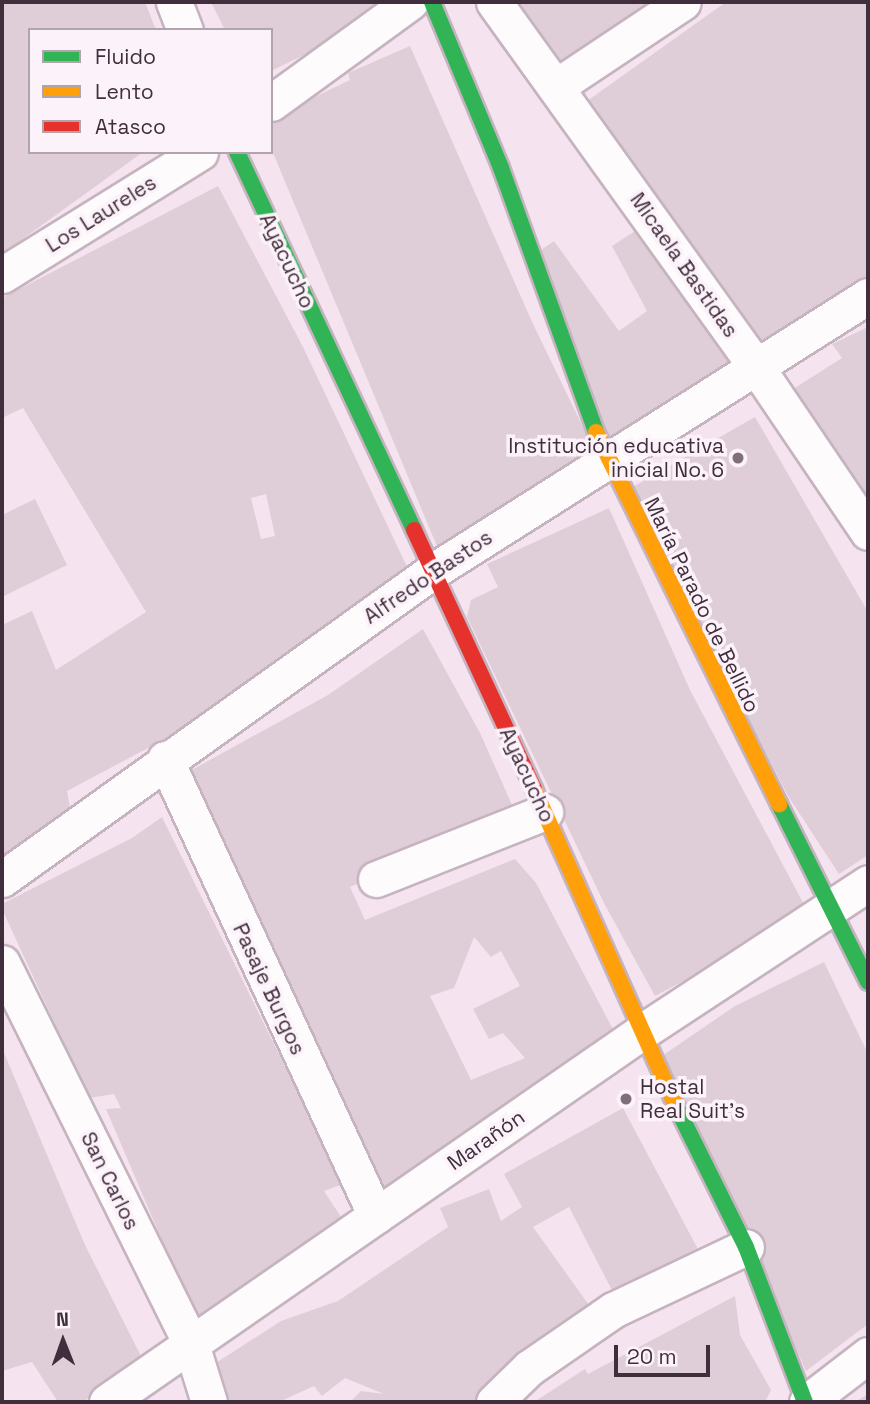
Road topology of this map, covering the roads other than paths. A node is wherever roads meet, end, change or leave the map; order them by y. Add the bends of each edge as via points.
1 (174, 2) edge
2 (410, 2) edge
3 (432, 2) edge
4 (494, 2) edge
5 (683, 2) edge
6 (185, 28) edge
7 (557, 86) junction
8 (273, 102) edge
9 (197, 154) edge
10 (238, 154) edge
11 (2, 275) edge
12 (868, 296) edge
13 (757, 368) junction
14 (607, 461) junction
15 (868, 532) edge
16 (430, 573) junction
17 (165, 759) junction
18 (545, 812) junction
19 (2, 879) edge
20 (376, 879) dead end
21 (868, 883) edge
22 (830, 909) junction
23 (2, 963) edge
24 (868, 982) edge
25 (640, 1033) junction
26 (376, 1216) junction
27 (746, 1247) junction
28 (191, 1344) junction
29 (868, 1355) edge
30 (107, 1402) edge
31 (209, 1402) edge
32 (495, 1402) edge
33 (806, 1402) edge

1 - 6 street
2 - 8 street
3 - 14 street, María Parado de Bellido via 501,168
4 - 7 street, Micaela Bastidas
5 - 7 street
7 - 13 street, Micaela Bastidas
9 - 11 street, Los Laureles
10 - 16 street, Ayacucho
12 - 13 street, Alfredo Bastos
13 - 14 street, Alfredo Bastos
13 - 15 street, Micaela Bastidas
14 - 16 street, Alfredo Bastos
14 - 22 street, María Parado de Bellido
16 - 17 street, Alfredo Bastos
16 - 18 street, Ayacucho
17 - 19 street, Alfredo Bastos
17 - 26 street, Pasaje Burgos
18 - 20 street
18 - 25 street, Ayacucho
21 - 22 street, Marañón
22 - 24 street, María Parado de Bellido
22 - 25 street, Marañón
23 - 28 street, San Carlos
25 - 26 street, Marañón
25 - 27 street, Ayacucho
26 - 28 street, Marañón
27 - 32 street via 613,1310 530,1368
27 - 33 street, Ayacucho
28 - 30 street, Marañón
28 - 31 street, San Carlos
29 - 33 street

